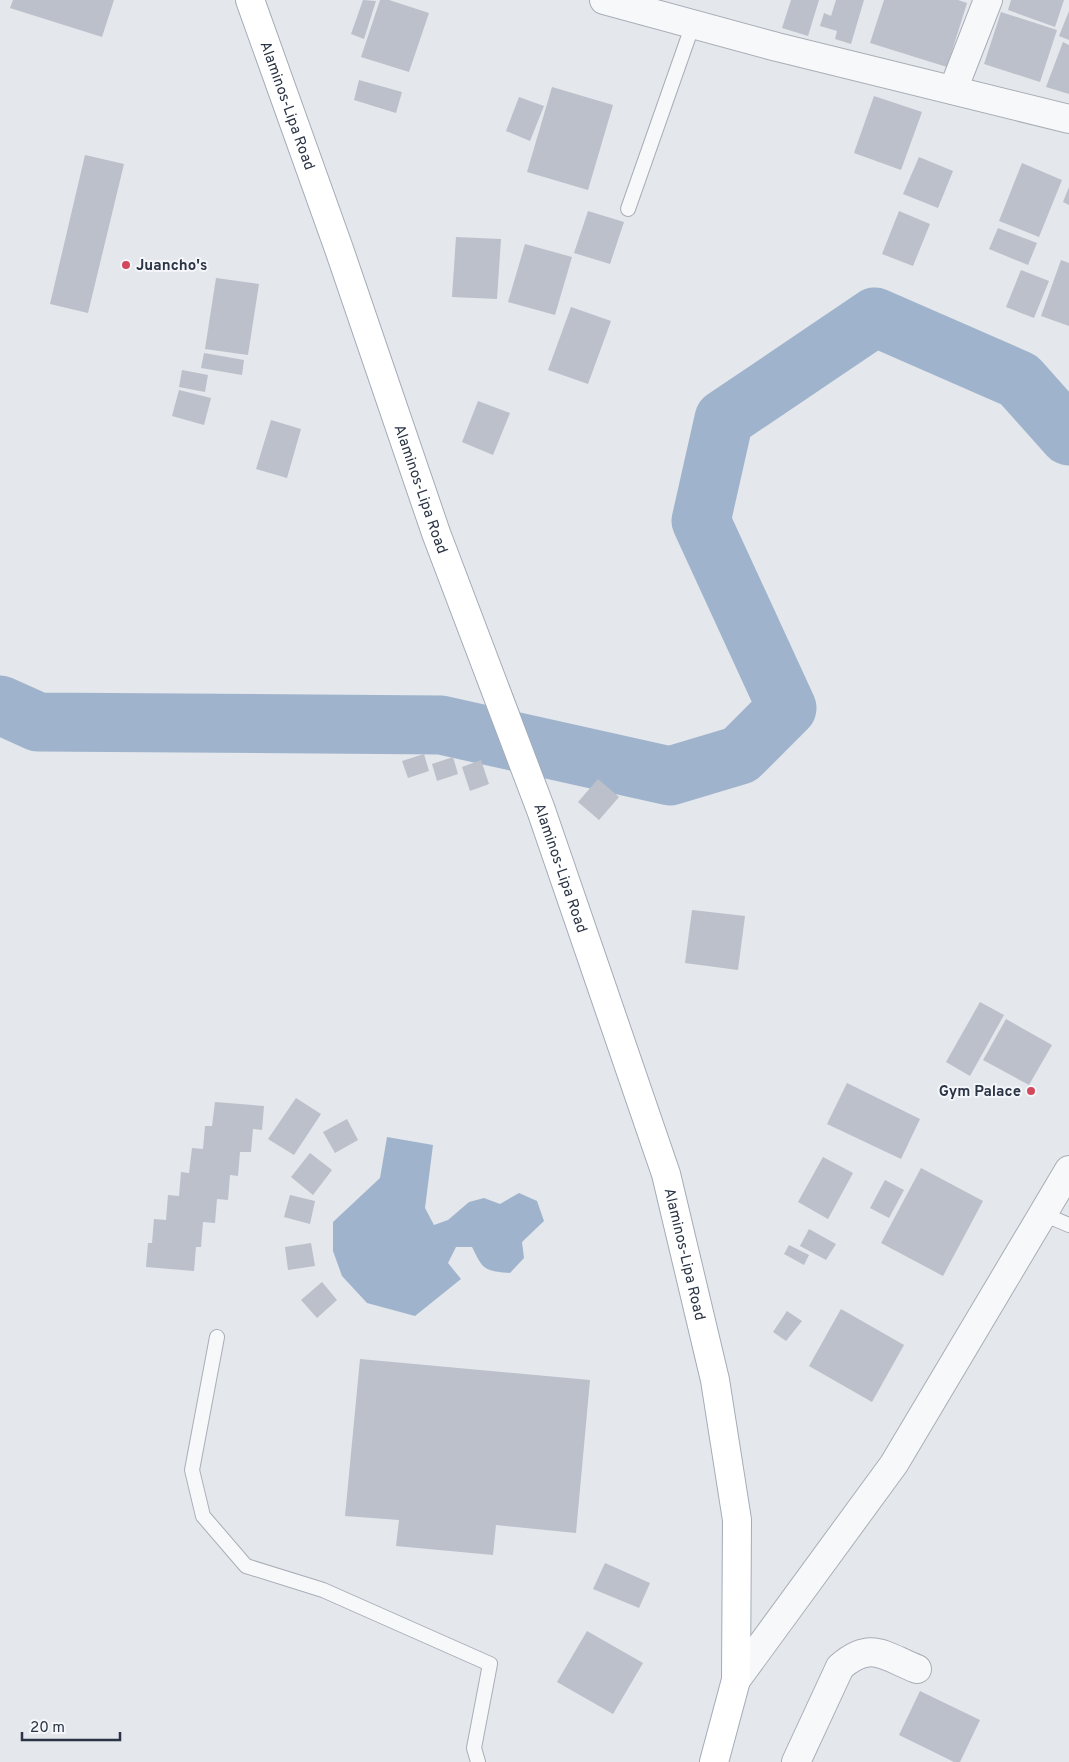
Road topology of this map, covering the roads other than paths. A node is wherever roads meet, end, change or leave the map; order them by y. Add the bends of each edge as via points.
1 (604, 0) edge
2 (988, 0) edge
3 (258, 5) edge
4 (693, 24) junction
5 (953, 90) junction
6 (1069, 119) edge
7 (628, 209) dead end
8 (1069, 1170) edge
9 (1043, 1214) junction
10 (1069, 1225) edge
11 (217, 1337) dead end
12 (918, 1669) dead end
13 (736, 1680) junction
14 (478, 1762) edge
15 (714, 1762) edge
16 (796, 1762) edge

1 - 4 street
2 - 5 street
3 - 13 main road, Alaminos-Lipa Road via 436,533 541,810 666,1174 715,1380 737,1520
4 - 5 street
4 - 7 lane
5 - 6 street
8 - 9 street
9 - 10 lane
9 - 13 street via 894,1464
11 - 14 lane via 192,1470 203,1516 246,1566 322,1590 490,1664 474,1748
12 - 16 street via 869,1650 854,1655 840,1667
13 - 15 main road, Alaminos-Lipa Road

